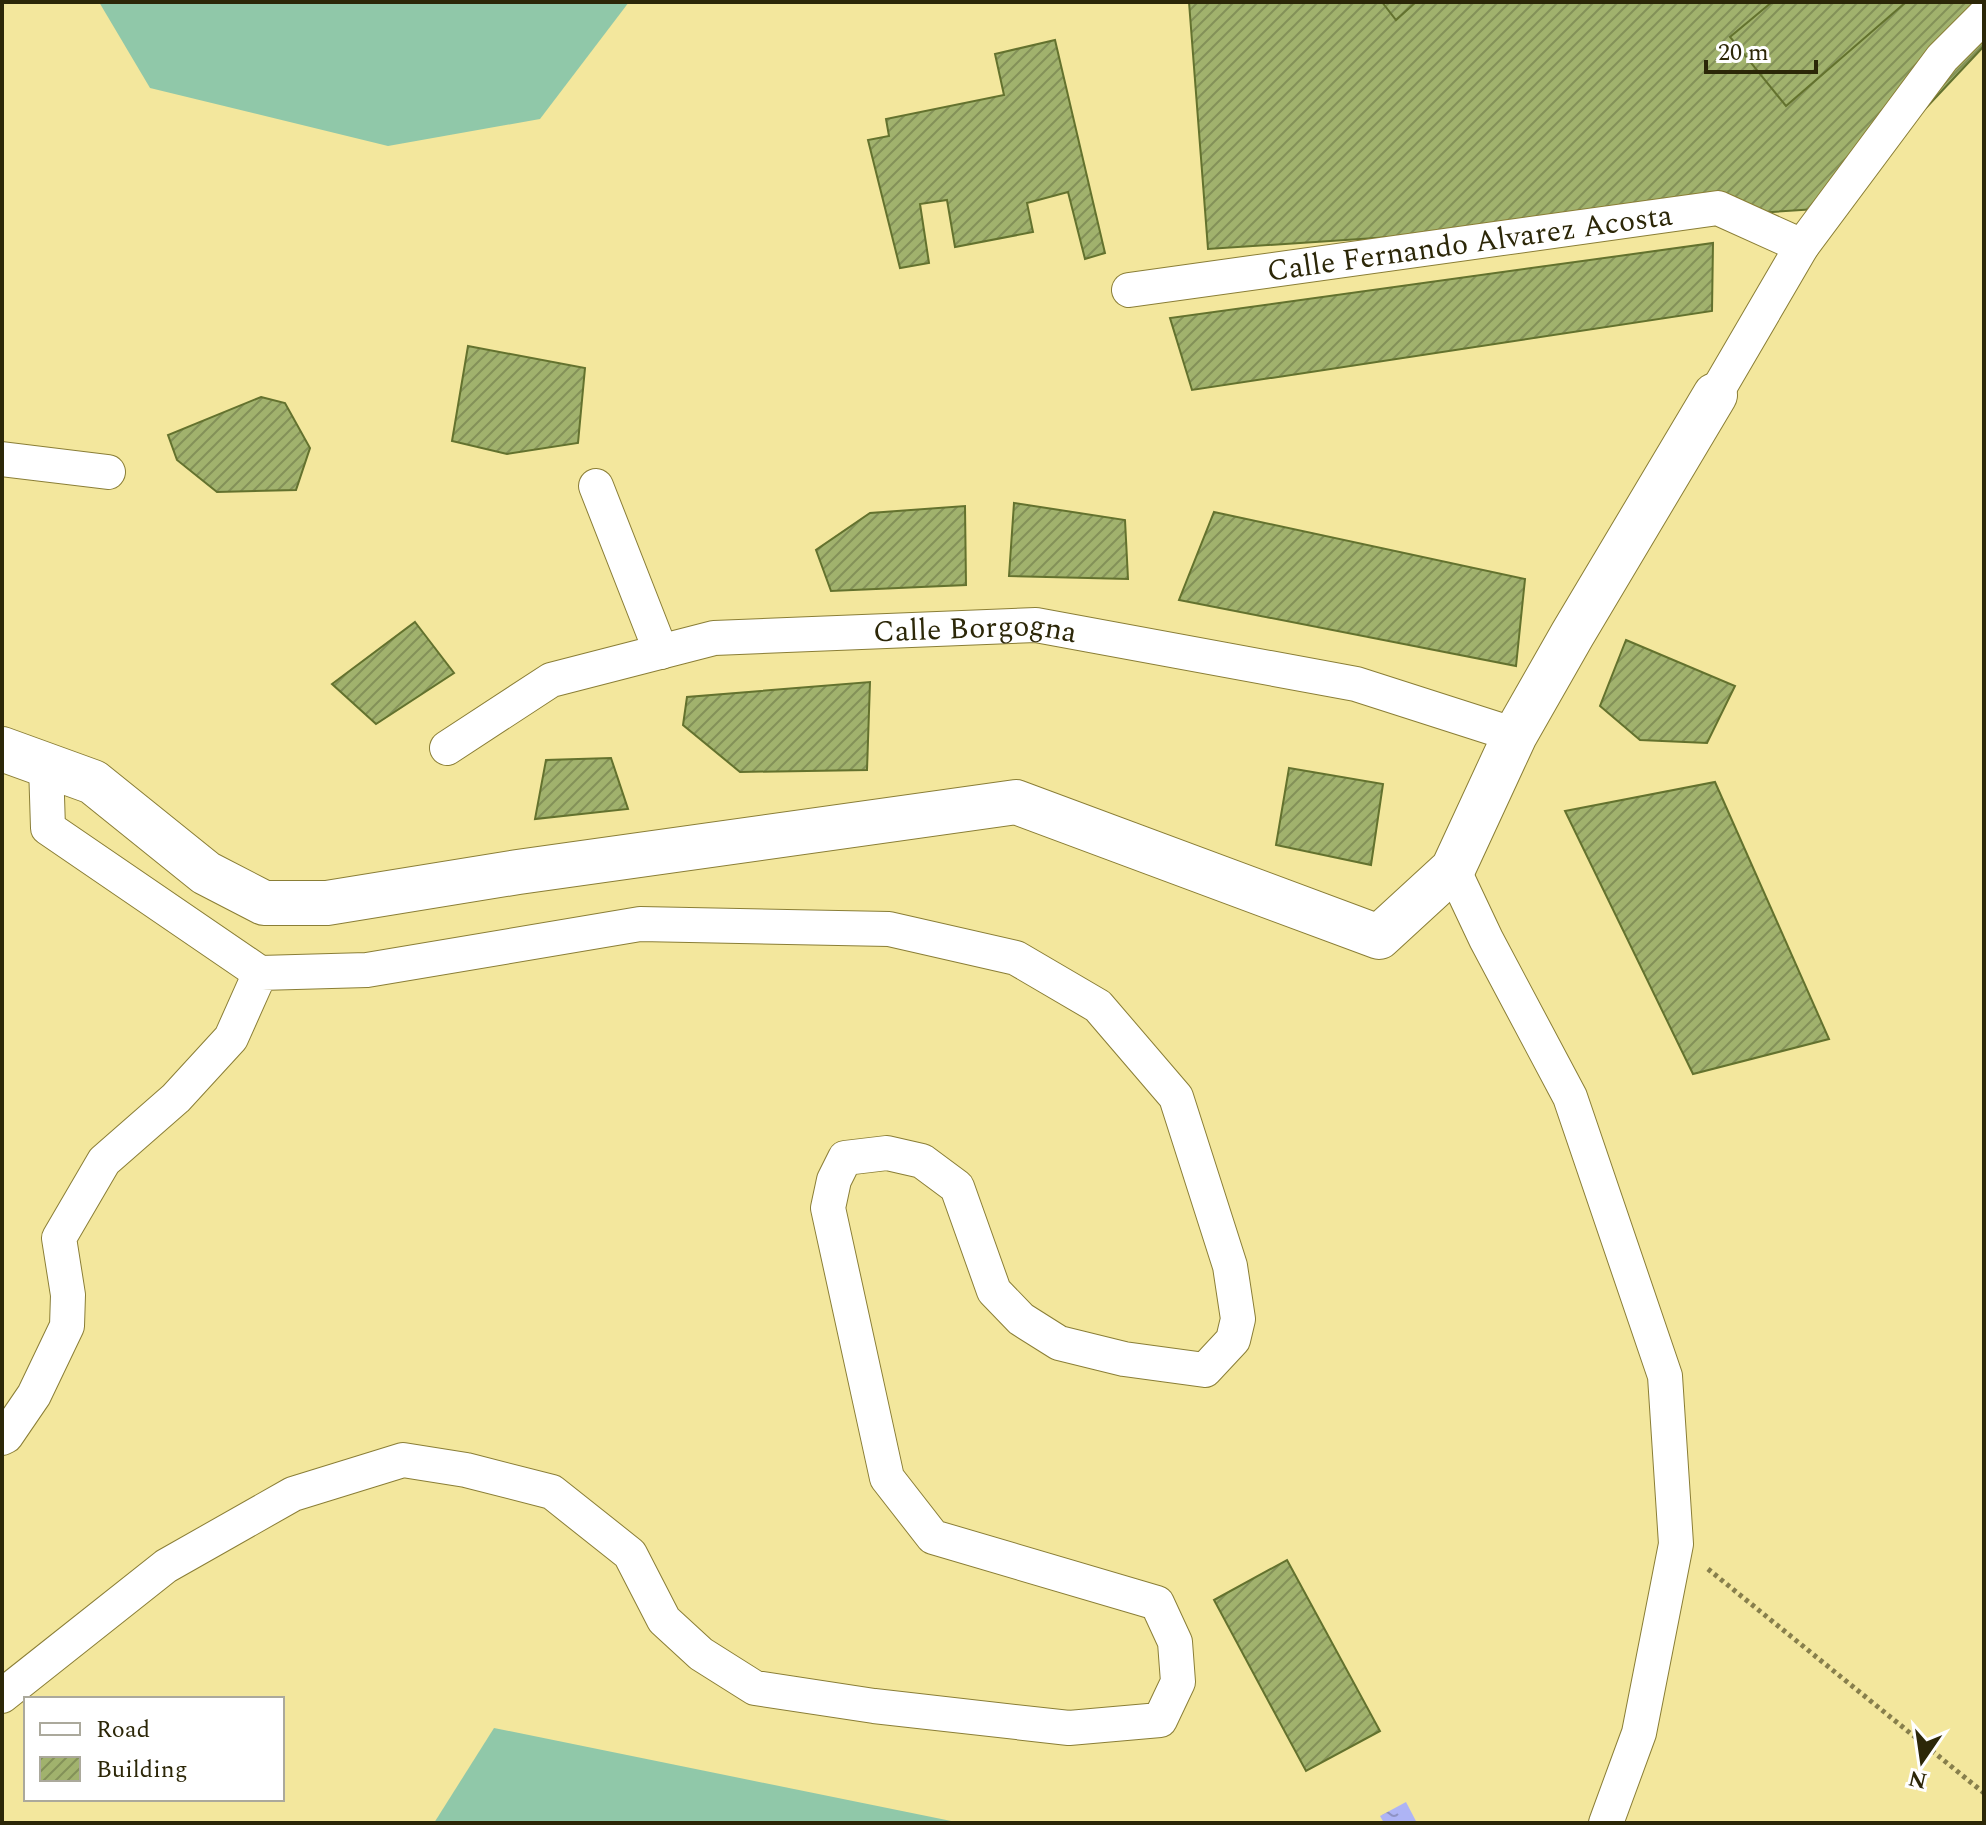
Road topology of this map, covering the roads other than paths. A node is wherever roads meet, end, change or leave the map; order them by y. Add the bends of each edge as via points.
1 (1984, 16) edge
2 (1802, 246) junction
3 (1129, 290) dead end
4 (1715, 395) joint
5 (2, 459) edge
6 (108, 472) dead end
7 (596, 486) dead end
8 (661, 652) junction
9 (1515, 735) junction
10 (447, 748) dead end
11 (2, 749) edge
12 (46, 765) junction
13 (1453, 869) junction
14 (260, 973) junction
15 (2, 1438) edge
16 (2, 1696) edge
17 (1606, 1823) edge

1 - 2 street via 1942,58
2 - 3 street, Calle Fernando Alvarez Acosta via 1718,208
2 - 4 street
4 - 9 street
5 - 6 street
7 - 8 street
8 - 9 street, Calle Borgogna via 714,638 1036,625 1356,684
8 - 10 street, Calle Borgogna via 551,680
9 - 13 street
11 - 12 street
12 - 13 street via 93,782 206,873 264,903 327,903 1016,802 1379,937
12 - 14 street via 48,828
13 - 17 street via 1570,1097 1665,1376 1676,1544 1639,1733
14 - 15 street via 231,1038 176,1098 104,1161 59,1238 67,1326 34,1395
14 - 16 street via 367,970 640,924 889,929 1016,958 1098,1006 1176,1097 1230,1266 1238,1319 1233,1340 1205,1370 1059,1343 1021,1319 994,1291 957,1187 922,1161 887,1153 845,1158 828,1208 887,1478 933,1537 1157,1603 1175,1642 1178,1682 1160,1720 1069,1728 755,1688 701,1654 664,1620 630,1554 552,1492 403,1460 293,1494 166,1566

